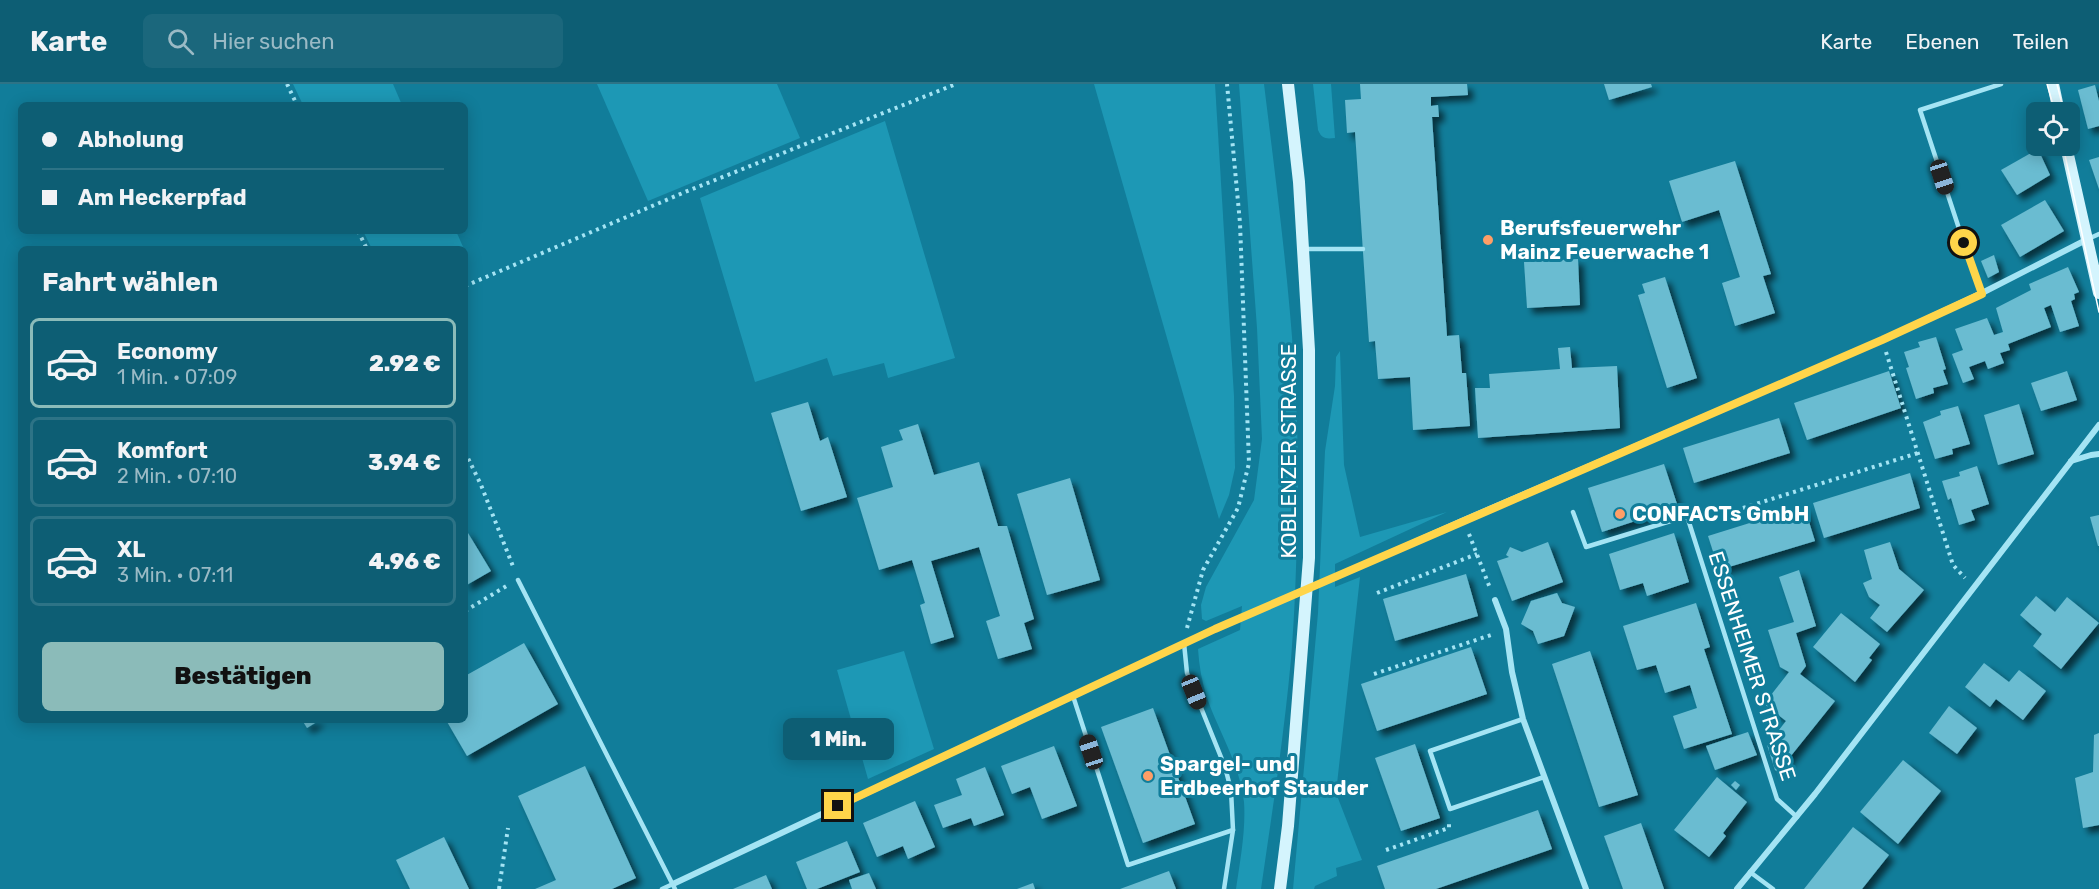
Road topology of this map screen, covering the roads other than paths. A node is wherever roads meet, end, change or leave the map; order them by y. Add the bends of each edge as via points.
1 (1288, 84) edge
2 (1294, 84) edge
3 (2001, 84) edge
4 (2052, 84) edge
5 (1291, 100) junction
6 (2056, 102) edge
7 (2068, 156) edge
8 (2099, 234) edge
9 (2087, 239) junction
10 (1303, 249) junction
11 (1363, 249) dead end
12 (2099, 293) edge
13 (1982, 294) junction
14 (2099, 425) edge
15 (2099, 454) edge
16 (2071, 462) junction
17 (1573, 512) dead end
18 (518, 580) road end
19 (1495, 600) road end
20 (1184, 643) junction
21 (1073, 696) junction
22 (1523, 719) junction
23 (1544, 777) junction
24 (1797, 817) junction
25 (1233, 830) junction
26 (1750, 872) junction
27 (674, 886) edge
28 (662, 889) edge
29 (1224, 889) edge
30 (1280, 889) edge
31 (1586, 889) edge
32 (1737, 889) edge
33 (1773, 889) edge

1 - 5 main road, KOBLENZER STRASSE
2 - 5 main road
3 - 13 lane via 1920,110
4 - 6 main road
5 - 10 main road, KOBLENZER STRASSE
7 - 9 main road
8 - 9 lane
9 - 12 main road
9 - 13 street
10 - 11 lane
10 - 30 main road, KOBLENZER STRASSE via 1310,350 1309,558
13 - 20 street, bridge
14 - 16 street, ESSENHEIMER STRASSE
15 - 16 street
16 - 24 street, ESSENHEIMER STRASSE
17 - 24 lane, ESSENHEIMER STRASSE via 1586,547 1687,516 1777,799
18 - 27 lane
19 - 22 street via 1506,629
20 - 21 street
20 - 25 lane via 1187,673 1225,767 1231,790
21 - 25 lane via 1128,865
21 - 27 street
22 - 23 street
22 - 23 lane via 1430,751 1450,809
23 - 31 street
24 - 26 street, ESSENHEIMER STRASSE
25 - 29 lane
26 - 32 street, ESSENHEIMER STRASSE
26 - 33 lane
27 - 28 lane

